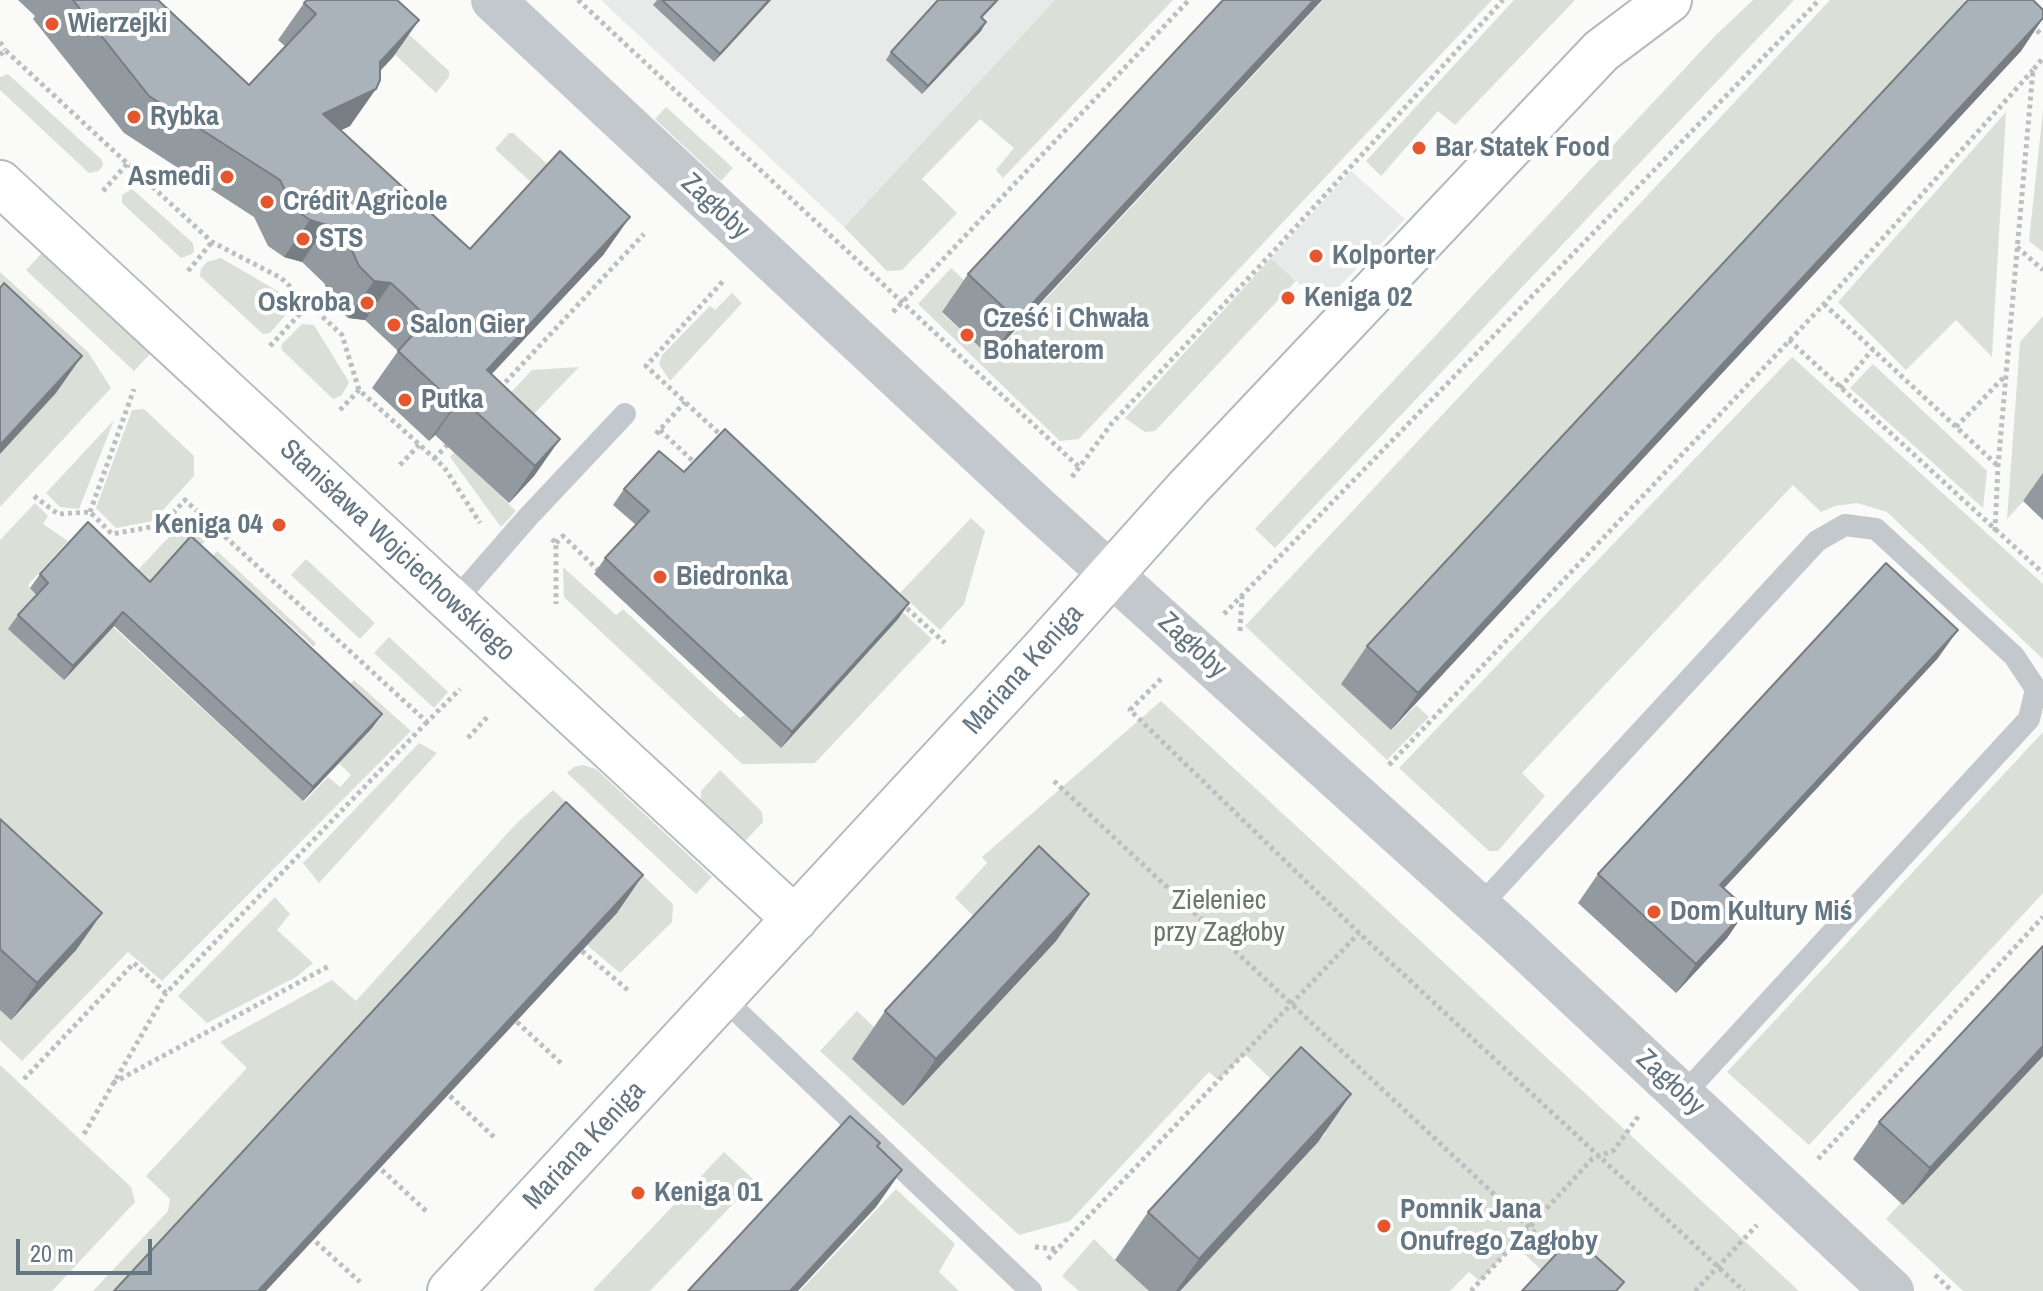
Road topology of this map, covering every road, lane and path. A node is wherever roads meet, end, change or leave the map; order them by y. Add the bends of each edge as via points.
1 (493, 0) edge
2 (578, 0) edge
3 (1189, 0) edge
4 (1503, 0) edge
5 (1631, 0) edge
6 (1669, 0) edge
7 (1819, 0) edge
8 (2026, 20) edge
9 (2043, 36) edge
10 (0, 42) edge
11 (5, 50) junction
12 (1601, 51) junction
13 (0, 55) edge
14 (2043, 58) edge
15 (2033, 70) junction
16 (127, 164) junction
17 (0, 183) edge
18 (103, 191) dead end
19 (644, 234) dead end
20 (212, 242) junction
21 (2017, 247) junction
22 (2043, 270) edge
23 (188, 271) dead end
24 (724, 280) dead end
25 (309, 304) junction
26 (901, 304) junction
27 (1824, 304) junction
28 (1789, 340) junction
29 (863, 345) junction
30 (270, 346) dead end
31 (1873, 349) junction
32 (2006, 376) junction
33 (1840, 388) junction
34 (134, 389) dead end
35 (359, 390) junction
36 (493, 395) edge
37 (340, 410) dead end
38 (625, 414) dead end
39 (1956, 427) junction
40 (660, 430) dead end
41 (454, 438) edge
42 (730, 444) edge
43 (419, 445) junction
44 (434, 459) junction
45 (696, 464) edge
46 (400, 465) dead end
47 (1998, 466) junction
48 (34, 496) dead end
49 (90, 512) junction
50 (528, 517) junction
51 (1995, 531) junction
52 (556, 543) junction
53 (499, 551) junction
54 (598, 570) dead end
55 (1112, 573) junction
56 (2043, 573) edge
57 (899, 601) edge
58 (453, 603) junction
59 (556, 604) dead end
60 (1217, 622) dead end
61 (945, 643) dead end
62 (1167, 672) dead end
63 (460, 689) dead end
64 (489, 715) dead end
65 (427, 722) junction
66 (468, 738) dead end
67 (1054, 781) dead end
68 (1358, 798) junction
69 (1479, 907) junction
70 (2043, 917) edge
71 (795, 919) junction
72 (1359, 933) junction
73 (582, 951) edge
74 (329, 966) dead end
75 (630, 992) dead end
76 (166, 993) junction
77 (723, 998) junction
78 (1291, 1004) junction
79 (517, 1022) edge
80 (563, 1065) dead end
81 (24, 1079) dead end
82 (113, 1083) junction
83 (1675, 1087) junction
84 (450, 1096) edge
85 (84, 1134) dead end
86 (495, 1138) dead end
87 (1598, 1157) junction
88 (382, 1170) edge
89 (1787, 1192) junction
90 (426, 1211) dead end
91 (1529, 1227) junction
92 (316, 1242) edge
93 (1564, 1259) edge
94 (1717, 1267) junction
95 (360, 1282) dead end
96 (1028, 1288) edge
97 (450, 1291) edge
98 (1471, 1291) edge
99 (1695, 1291) edge
100 (1744, 1291) edge
101 (1892, 1291) edge

1 - 29 street, Zagłoby
2 - 26 path
3 - 26 path
4 - 26 path via 1112,423 1080,468
5 - 12 street, Mariana Keniga
6 - 12 street, Mariana Keniga
7 - 60 path
8 - 9 path
10 - 11 path
11 - 13 path
11 - 16 path
12 - 55 street, Mariana Keniga
14 - 15 path
15 - 21 path
15 - 27 path
16 - 18 path
16 - 20 path
17 - 58 street, Stanisława Wojciechowskiego
19 - 36 path
20 - 23 path
20 - 25 path via 281,278
21 - 22 path
21 - 32 path
24 - 42 path via 646,366
25 - 30 path
25 - 35 path via 342,335
26 - 29 path
27 - 28 path
27 - 31 path
28 - 33 path
28 - 68 path
29 - 55 street, Zagłoby
31 - 33 path
31 - 39 path
32 - 39 path
32 - 47 path
33 - 51 path
34 - 49 path
35 - 37 path
35 - 43 path
38 - 50 lane
39 - 47 path
40 - 45 path
41 - 44 path
43 - 44 path
43 - 46 path
44 - 53 path
47 - 51 path
48 - 49 path via 58,514
49 - 65 path via 112,534 162,525 185,500
50 - 52 path
50 - 53 lane
51 - 56 path
52 - 54 path via 563,536
52 - 59 path
53 - 58 lane
55 - 68 street, Zagłoby
55 - 71 street, Mariana Keniga
57 - 61 path
58 - 71 street, Stanisława Wojciechowskiego
62 - 72 path via 1130,710
63 - 65 path
64 - 66 path
65 - 76 path
67 - 78 path
68 - 69 street, Zagłoby
69 - 83 street, Zagłoby
69 - 83 lane via 1817,541 1845,525 1876,529 2003,645 2036,689 2029,719
70 - 89 path
71 - 77 street, Mariana Keniga
72 - 78 path
72 - 87 path
73 - 75 path
74 - 82 path
76 - 81 path via 134,963
76 - 82 path
77 - 96 lane
77 - 97 street, Mariana Keniga
78 - 91 path
78 - 96 path
79 - 80 path
82 - 85 path
83 - 87 path via 1614,1150
83 - 89 street, Zagłoby
84 - 86 path
87 - 91 path
87 - 94 path
88 - 90 path
89 - 94 path
89 - 101 street, Zagłoby
91 - 93 path
91 - 98 path
92 - 95 path
94 - 99 path
94 - 100 path

